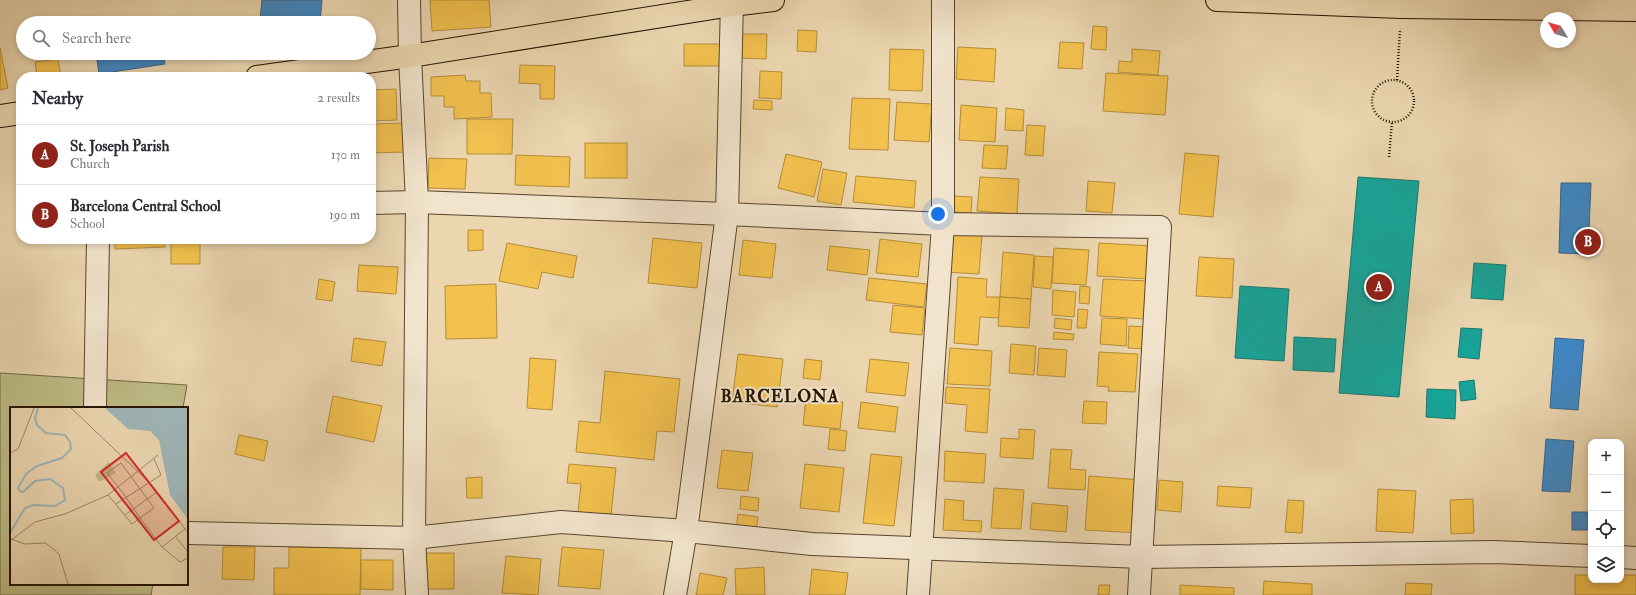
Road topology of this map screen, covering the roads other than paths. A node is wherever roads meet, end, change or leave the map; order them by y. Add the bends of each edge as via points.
1 (409, 0) edge
2 (773, 0) edge
3 (943, 0) edge
4 (1217, 0) edge
5 (732, 2) edge
6 (1636, 10) edge
7 (410, 56) junction
8 (293, 72) edge
9 (16, 114) edge
10 (0, 116) edge
11 (417, 202) junction
12 (376, 203) edge
13 (727, 214) junction
14 (942, 224) junction
15 (98, 244) edge
16 (95, 407) edge
17 (686, 531) junction
18 (188, 533) edge
19 (414, 538) junction
20 (920, 548) junction
21 (1588, 556) edge
22 (1141, 557) junction
23 (1624, 557) edge
24 (1636, 558) edge
25 (417, 595) edge
26 (675, 595) edge
27 (918, 595) edge
28 (1139, 595) edge

1 - 7 street
2 - 5 main road
3 - 14 street
4 - 6 main road via 1401,7
5 - 7 main road
5 - 13 street
7 - 8 main road
7 - 11 street
9 - 10 main road
11 - 12 street
11 - 13 street
11 - 19 street
13 - 14 street
13 - 17 street
14 - 20 street
14 - 22 street via 1160,227
15 - 16 street
17 - 19 street via 561,522
17 - 20 street via 812,544
17 - 26 street
18 - 19 street
19 - 25 street
20 - 22 street
20 - 27 street
21 - 22 street via 1493,552
22 - 28 street
23 - 24 street

